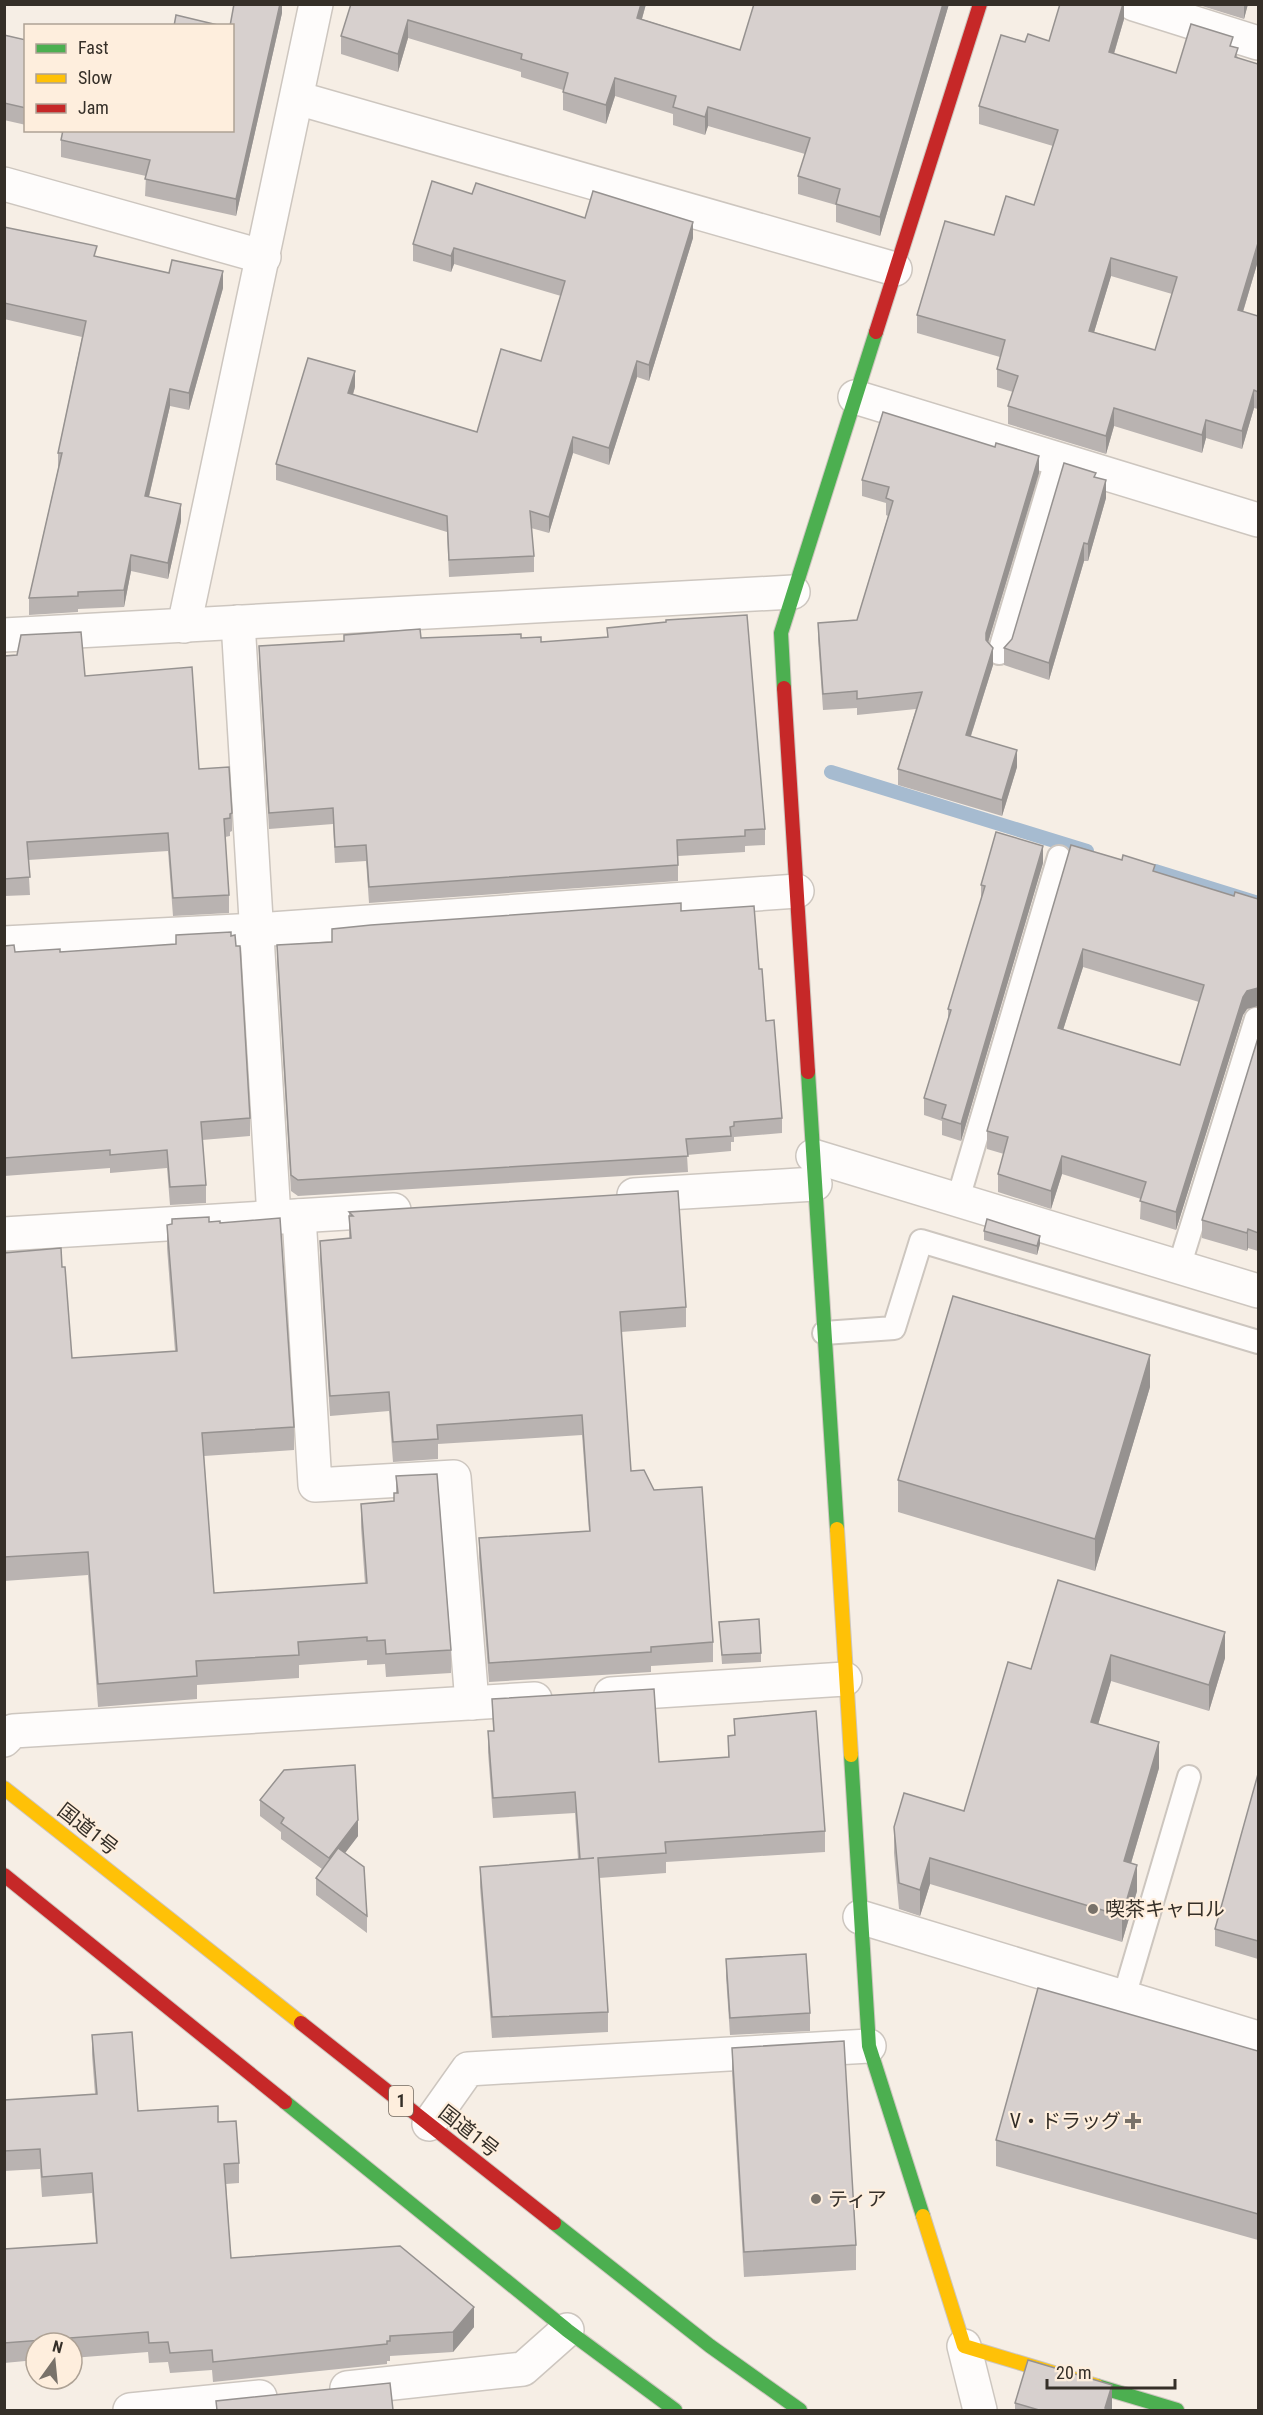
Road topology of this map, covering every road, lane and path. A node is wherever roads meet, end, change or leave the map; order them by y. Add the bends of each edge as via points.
1 (316, 4) edge
2 (980, 4) edge
3 (1134, 4) edge
4 (1258, 43) edge
5 (297, 98) junction
6 (4, 184) edge
7 (264, 257) junction
8 (895, 269) junction
9 (855, 397) junction
10 (1058, 458) junction
11 (1258, 520) edge
12 (793, 592) junction
13 (238, 622) junction
14 (184, 626) junction
15 (4, 635) edge
16 (999, 653) dead end
17 (1059, 857) dead end
18 (797, 891) junction
19 (257, 930) junction
20 (4, 943) edge
21 (1256, 1019) dead end
22 (814, 1170) junction
23 (604, 1197) edge
24 (958, 1199) junction
25 (428, 1208) edge
26 (286, 1216) junction
27 (4, 1233) edge
28 (1179, 1267) junction
29 (1258, 1291) edge
30 (824, 1333) junction
31 (1258, 1342) edge
32 (845, 1678) junction
33 (472, 1703) junction
34 (4, 1740) edge
35 (1189, 1776) dead end
36 (4, 1788) edge
37 (4, 1875) edge
38 (860, 1917) junction
39 (1124, 1997) junction
40 (1258, 2038) edge
41 (868, 2046) junction
42 (429, 2124) junction
43 (567, 2330) junction
44 (964, 2346) junction
45 (130, 2410) edge
46 (675, 2410) edge
47 (800, 2410) edge
48 (980, 2410) edge
49 (1177, 2410) edge

1 - 5 street
2 - 8 main road
3 - 4 street
5 - 7 street
5 - 8 street
6 - 7 street
7 - 14 street
8 - 9 main road
9 - 10 street
9 - 12 main road
10 - 11 street
10 - 16 lane
12 - 13 street
12 - 18 main road via 781,633
13 - 14 street
13 - 19 street
14 - 15 street
17 - 24 lane
18 - 19 street
18 - 22 main road
19 - 20 street
19 - 26 street
21 - 28 lane
22 - 23 street
22 - 24 street
22 - 30 main road
24 - 28 street
25 - 26 street
26 - 27 street
26 - 33 street via 315,1485 454,1477
28 - 29 street
30 - 31 lane via 894,1328 921,1241
30 - 32 main road
32 - 33 street
32 - 38 main road
33 - 34 street via 13,1731
35 - 39 lane
36 - 42 main road, 国道1号 / 1
37 - 43 main road
38 - 39 street
38 - 41 main road
39 - 40 street
41 - 42 street via 468,2069
41 - 44 main road
42 - 47 main road, 国道1号 / 1 via 710,2346
43 - 45 street via 523,2369
43 - 46 main road
44 - 48 street
44 - 49 main road

